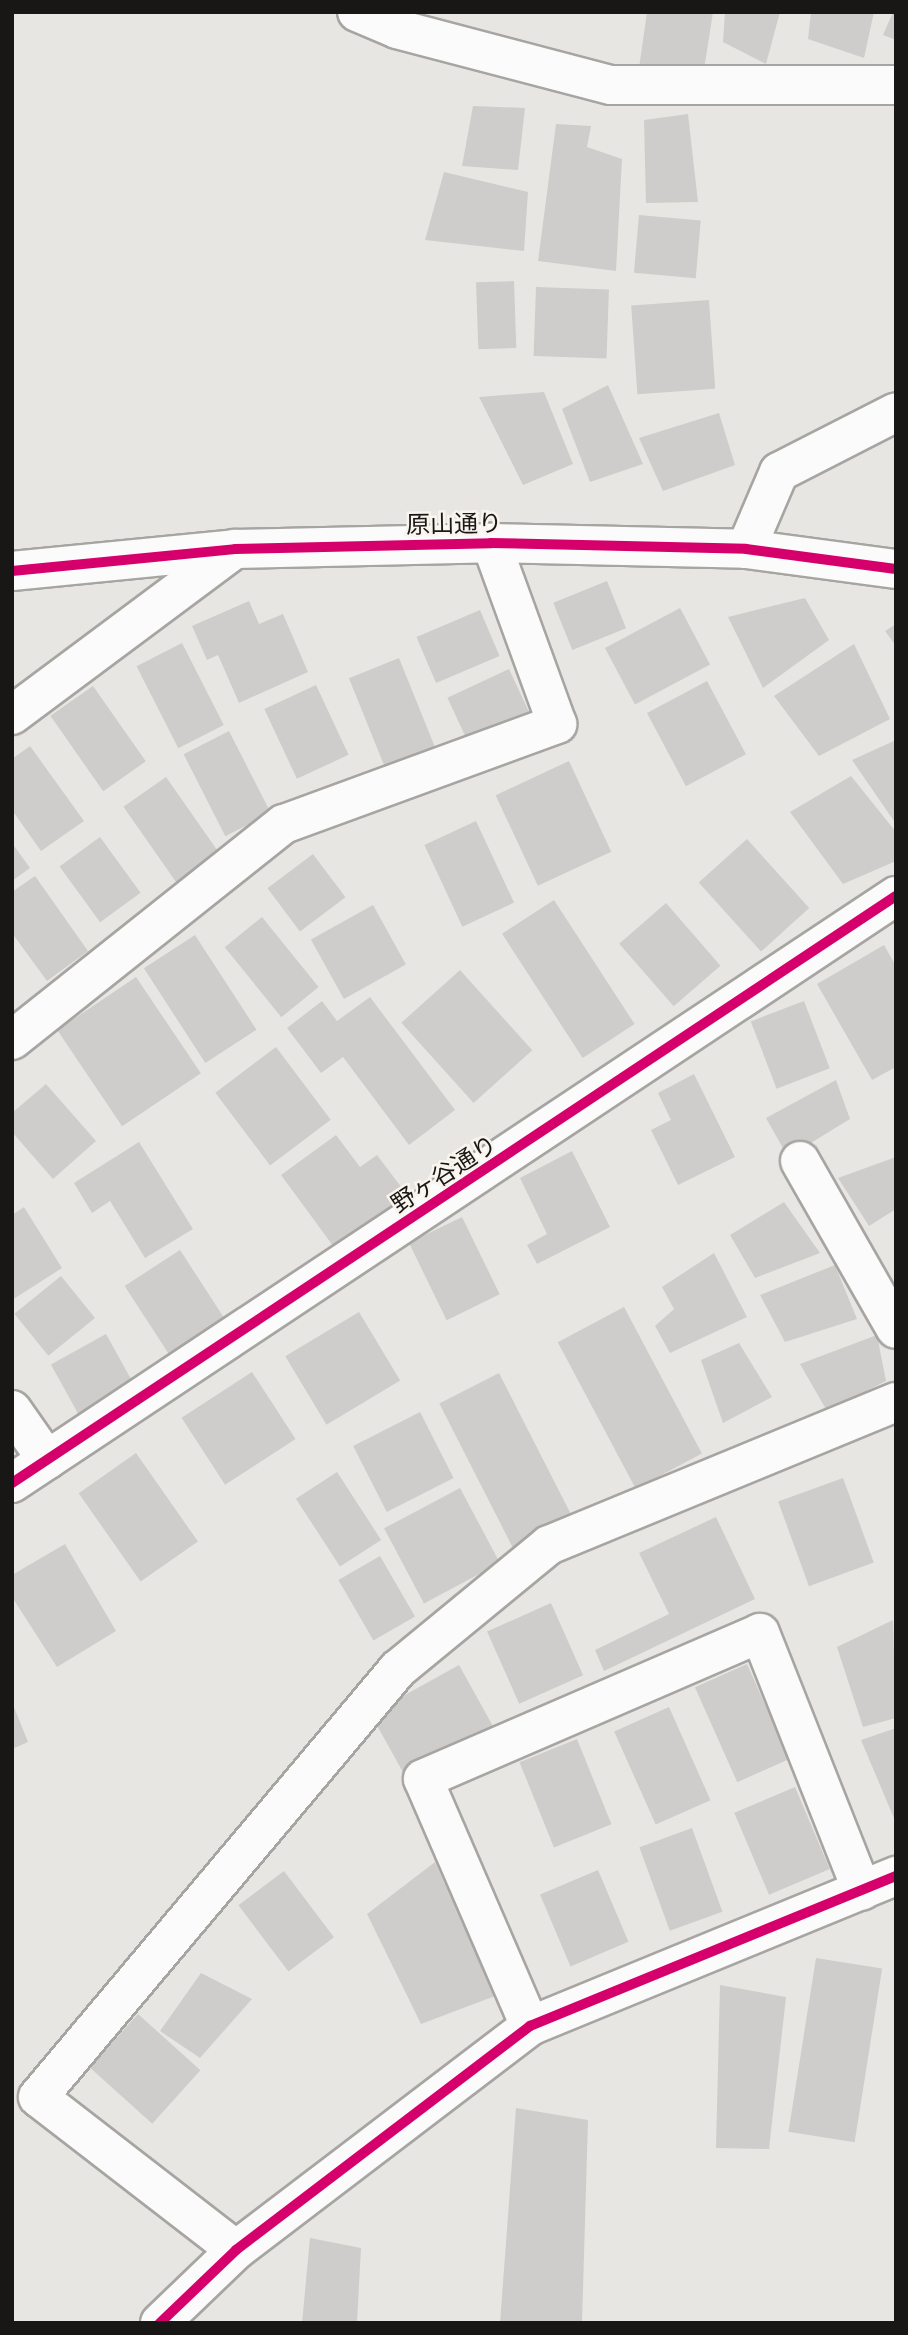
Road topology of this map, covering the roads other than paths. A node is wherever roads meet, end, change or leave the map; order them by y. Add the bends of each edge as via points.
1 (357, 12) edge
2 (399, 21) edge
3 (896, 85) edge
4 (896, 412) edge
5 (491, 544) junction
6 (235, 549) junction
7 (746, 549) junction
8 (896, 569) edge
9 (12, 570) edge
10 (12, 715) edge
11 (896, 896) edge
12 (12, 1040) edge
13 (800, 1161) dead end
14 (896, 1329) edge
15 (896, 1402) edge
16 (12, 1410) edge
17 (47, 1460) junction
18 (12, 1483) edge
19 (879, 1883) edge
20 (530, 2025) junction
21 (236, 2250) junction
22 (160, 2323) edge

1 - 2 street
2 - 3 street via 611,85
4 - 7 street via 779,472
5 - 6 street, 原山通り
5 - 7 street, 原山通り
5 - 12 street via 557,724 284,824
6 - 9 street, 原山通り
6 - 10 street
7 - 8 street, 原山通り
11 - 17 street, 野ヶ谷通り
13 - 14 street
15 - 21 street via 549,1545 398,1669 38,2097
16 - 17 street
17 - 18 street, 野ヶ谷通り
19 - 20 street
19 - 20 street via 760,1633 423,1779
20 - 21 street
21 - 22 street

